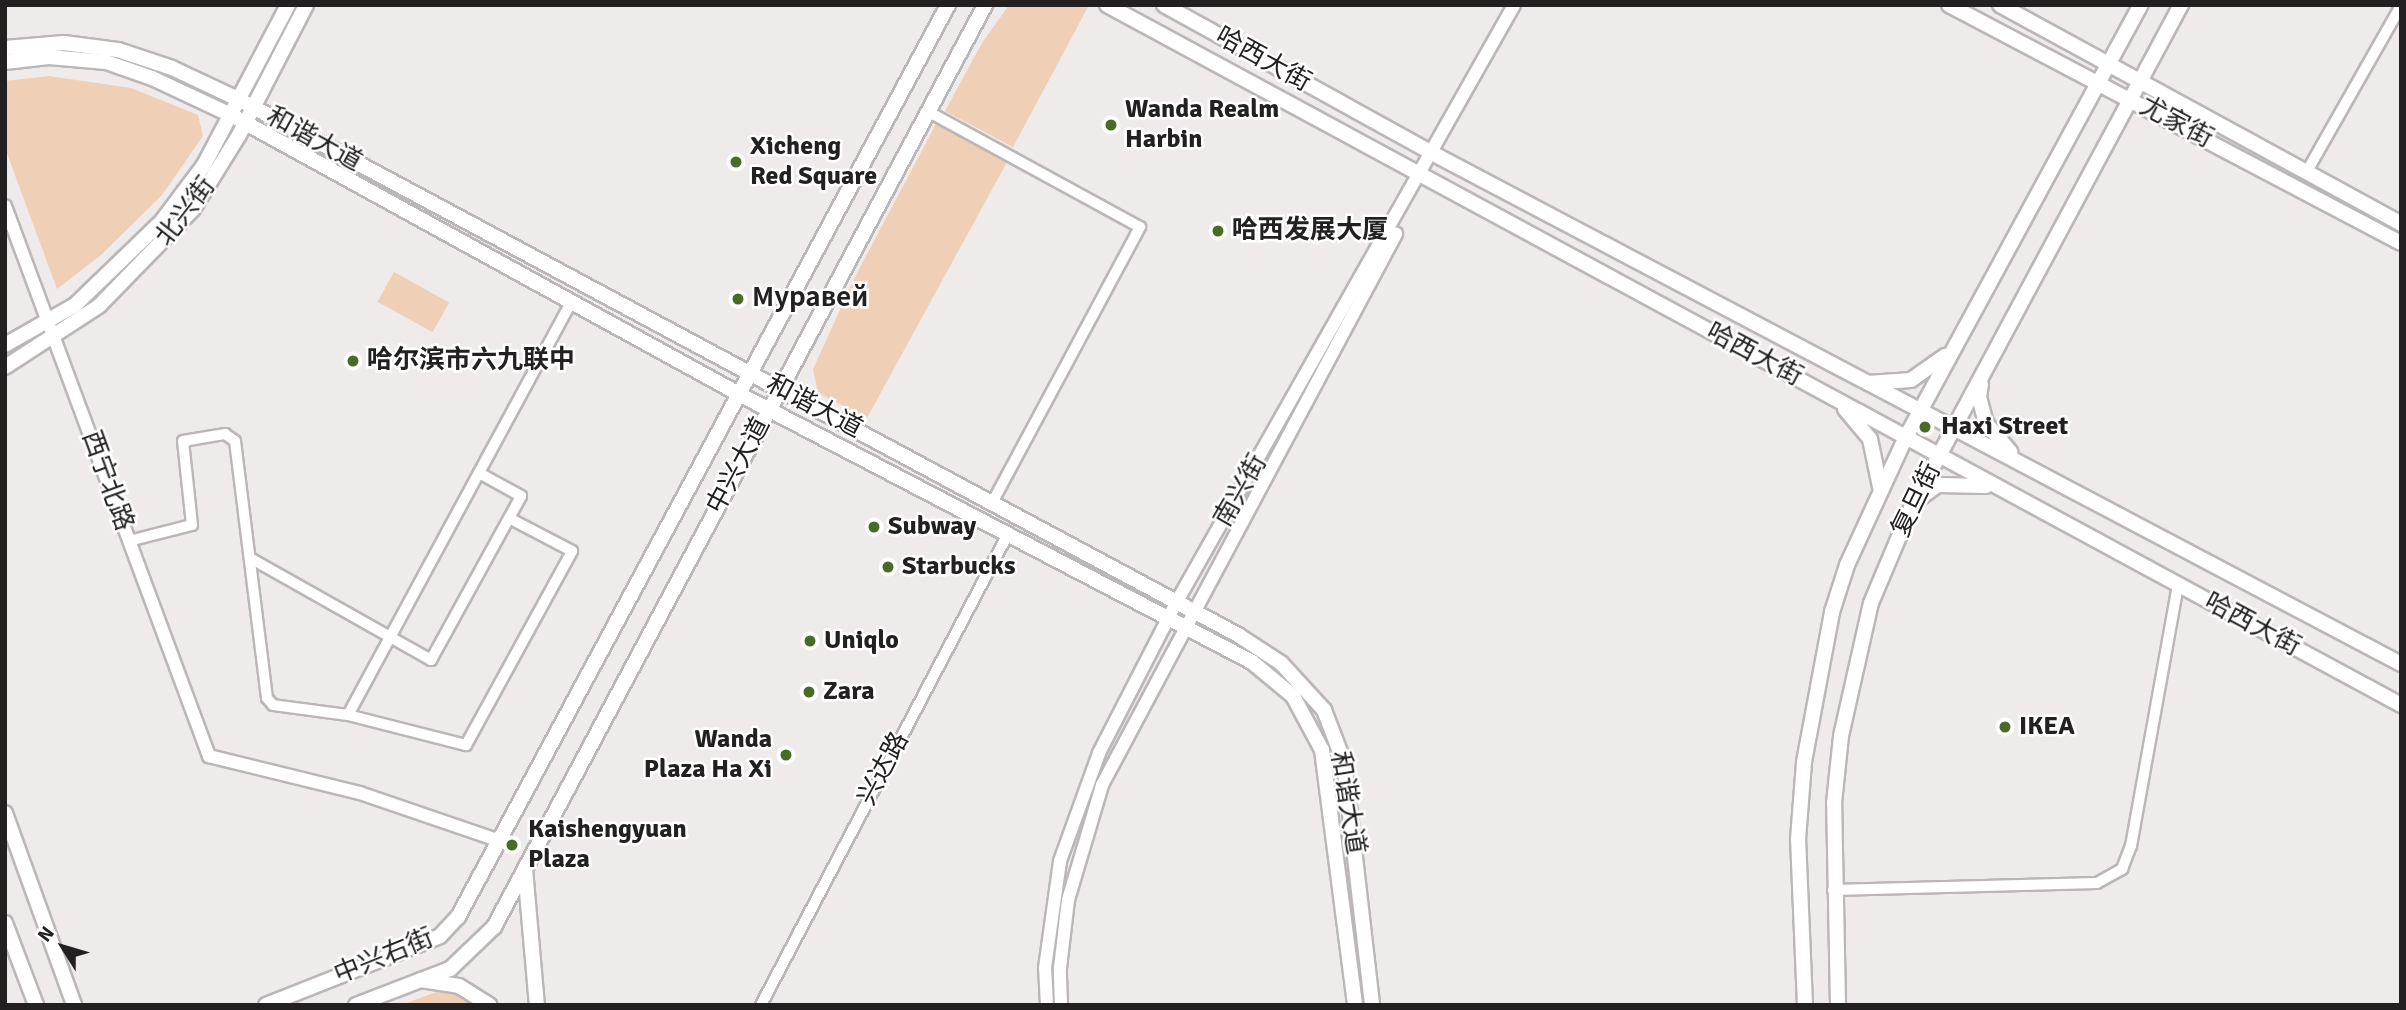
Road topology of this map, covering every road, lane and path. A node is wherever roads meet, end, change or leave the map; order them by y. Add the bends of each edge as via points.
1 (288, 5) edge
2 (306, 5) edge
3 (948, 5) edge
4 (985, 5) edge
5 (1107, 5) edge
6 (1164, 5) edge
7 (1514, 5) edge
8 (1523, 5) edge
9 (1949, 5) edge
10 (2000, 5) edge
11 (2141, 5) edge
12 (2181, 5) edge
13 (2401, 6) edge
14 (5, 48) edge
15 (5, 62) edge
16 (2109, 63) junction
17 (2139, 82) junction
18 (2098, 85) junction
19 (2130, 98) junction
20 (239, 99) junction
21 (253, 107) junction
22 (929, 112) junction
23 (231, 115) junction
24 (245, 123) junction
25 (1434, 154) junction
26 (2306, 173) junction
27 (1423, 175) junction
28 (5, 206) edge
29 (2401, 224) edge
30 (2401, 243) edge
31 (572, 301) junction
32 (48, 320) junction
33 (54, 337) junction
34 (5, 345) edge
35 (1955, 345) junction
36 (5, 367) edge
37 (748, 372) junction
38 (1985, 372) junction
39 (1866, 383) junction
40 (780, 388) junction
41 (737, 393) junction
42 (1831, 397) junction
43 (770, 409) junction
44 (1920, 412) junction
45 (1954, 428) junction
46 (1906, 437) junction
47 (1938, 456) junction
48 (2021, 463) junction
49 (479, 473) junction
50 (2003, 489) junction
51 (1880, 491) junction
52 (992, 503) junction
53 (1912, 506) junction
54 (509, 518) junction
55 (1008, 534) junction
56 (129, 541) junction
57 (250, 558) junction
58 (2178, 584) junction
59 (1176, 603) junction
60 (1193, 611) junction
61 (1169, 618) junction
62 (1185, 626) junction
63 (390, 638) junction
64 (2401, 664) edge
65 (2401, 705) edge
66 (348, 715) junction
67 (5, 813) edge
68 (500, 841) junction
69 (525, 869) junction
70 (1833, 890) junction
71 (458, 917) joint
72 (5, 923) edge
73 (494, 928) joint
74 (421, 980) junction
75 (69, 990) junction
76 (36, 1005) edge
77 (74, 1005) edge
78 (83, 1005) edge
79 (265, 1005) edge
80 (356, 1005) edge
81 (490, 1005) edge
82 (537, 1005) edge
83 (761, 1005) edge
84 (1047, 1005) edge
85 (1061, 1005) edge
86 (1355, 1005) edge
87 (1372, 1005) edge
88 (1805, 1005) edge
89 (1838, 1005) edge

1 - 20 main road, 北兴街
2 - 21 main road, 北兴街
3 - 37 main road, 中兴大道
4 - 22 main road, 中兴大道
5 - 27 main road, 哈西大街
6 - 25 main road, 哈西大街
7 - 25 street, 南兴街
8 - 25 street, 南兴街
9 - 18 main road, 尤家街
10 - 16 main road, 尤家街
11 - 16 main road, 复旦街
12 - 17 main road, 复旦街
13 - 26 street
14 - 20 main road, 和谐大道 via 64,43 118,50 154,60
15 - 23 main road, 和谐大道 via 50,57 106,62
16 - 17 main road, 尤家街
16 - 18 main road, 复旦街
17 - 19 main road, 复旦街
17 - 26 main road, 尤家街
18 - 19 main road, 尤家街
18 - 35 main road, 复旦街
19 - 30 main road, 尤家街
19 - 38 main road, 复旦街
20 - 21 main road, 和谐大道
20 - 23 main road, 北兴街
21 - 24 main road, 北兴街
21 - 37 main road, 和谐大道
22 - 40 main road, 中兴大道
22 - 52 street via 1140,227
23 - 24 main road, 和谐大道
23 - 32 main road, 北兴街 via 189,188 162,221 75,305
24 - 31 main road, 和谐大道
24 - 33 main road, 北兴街 via 193,209 159,248 99,306
25 - 27 street, 南兴街
25 - 39 main road, 哈西大街
26 - 29 main road, 尤家街
27 - 42 main road, 哈西大街
27 - 59 street, 南兴街
27 - 60 street, 南兴街
28 - 32 street, 西宁北路
31 - 41 main road, 和谐大道
31 - 49 street
32 - 33 street, 西宁北路
32 - 34 main road, 北兴街
33 - 36 main road, 北兴街
33 - 56 street, 西宁北路
35 - 39 main road via 1940,362 1911,380
35 - 44 main road, 复旦街
37 - 40 main road, 和谐大道
37 - 41 main road, 中兴大道
38 - 45 main road, 复旦街
38 - 48 main road via 1979,397 1982,413 1996,437
39 - 44 main road, 哈西大街
40 - 43 main road, 中兴大道
40 - 52 main road, 和谐大道
41 - 43 main road, 和谐大道
41 - 68 main road, 中兴大道
42 - 46 main road, 哈西大街
42 - 51 main road via 1870,439
43 - 55 main road, 和谐大道
43 - 69 main road, 中兴大道
44 - 45 main road, 哈西大街
44 - 46 main road, 复旦街
45 - 47 main road, 复旦街
45 - 48 main road, 哈西大街
46 - 47 main road, 哈西大街
46 - 51 main road, 复旦街
47 - 50 main road, 哈西大街
47 - 53 main road, 复旦街
48 - 64 main road, 哈西大街
49 - 54 street via 521,496
49 - 63 street
50 - 53 main road via 1969,483 1938,485
50 - 58 main road, 哈西大街
51 - 88 main road, 复旦街 via 1832,612 1804,762 1798,839
52 - 59 main road, 和谐大道
53 - 70 main road, 复旦街 via 1871,603 1841,736
54 - 63 street via 431,660
54 - 66 street via 572,551 466,745
55 - 61 main road, 和谐大道
55 - 83 street, 兴达路
56 - 57 street via 192,525 183,441 225,434 235,440
56 - 68 street, 西宁北路 via 209,756 360,793
57 - 63 street
57 - 66 street via 267,698 273,705
58 - 65 main road, 哈西大街
58 - 70 street via 2131,846 2122,869 2097,883
59 - 60 main road, 和谐大道
59 - 61 street, 南兴街
60 - 62 street, 南兴街
60 - 87 main road, 和谐大道 via 1292,672 1334,729 1344,762
61 - 62 main road, 和谐大道
61 - 84 street, 南兴街 via 1099,753 1072,821 1060,861 1045,968
62 - 85 street, 南兴街 via 1115,755 1081,846 1065,927
62 - 86 main road, 和谐大道 via 1272,677 1293,696 1316,733 1327,766
63 - 66 street
67 - 75 main road
68 - 71 main road, 中兴大道
69 - 73 main road, 中兴大道
69 - 82 main road
70 - 89 main road, 复旦街
71 - 79 main road, 中兴右街 via 440,936
72 - 76 main road
73 - 74 main road, 中兴右街 via 465,959
74 - 80 main road, 中兴右街
74 - 81 main road via 459,986
75 - 77 main road
75 - 78 main road

